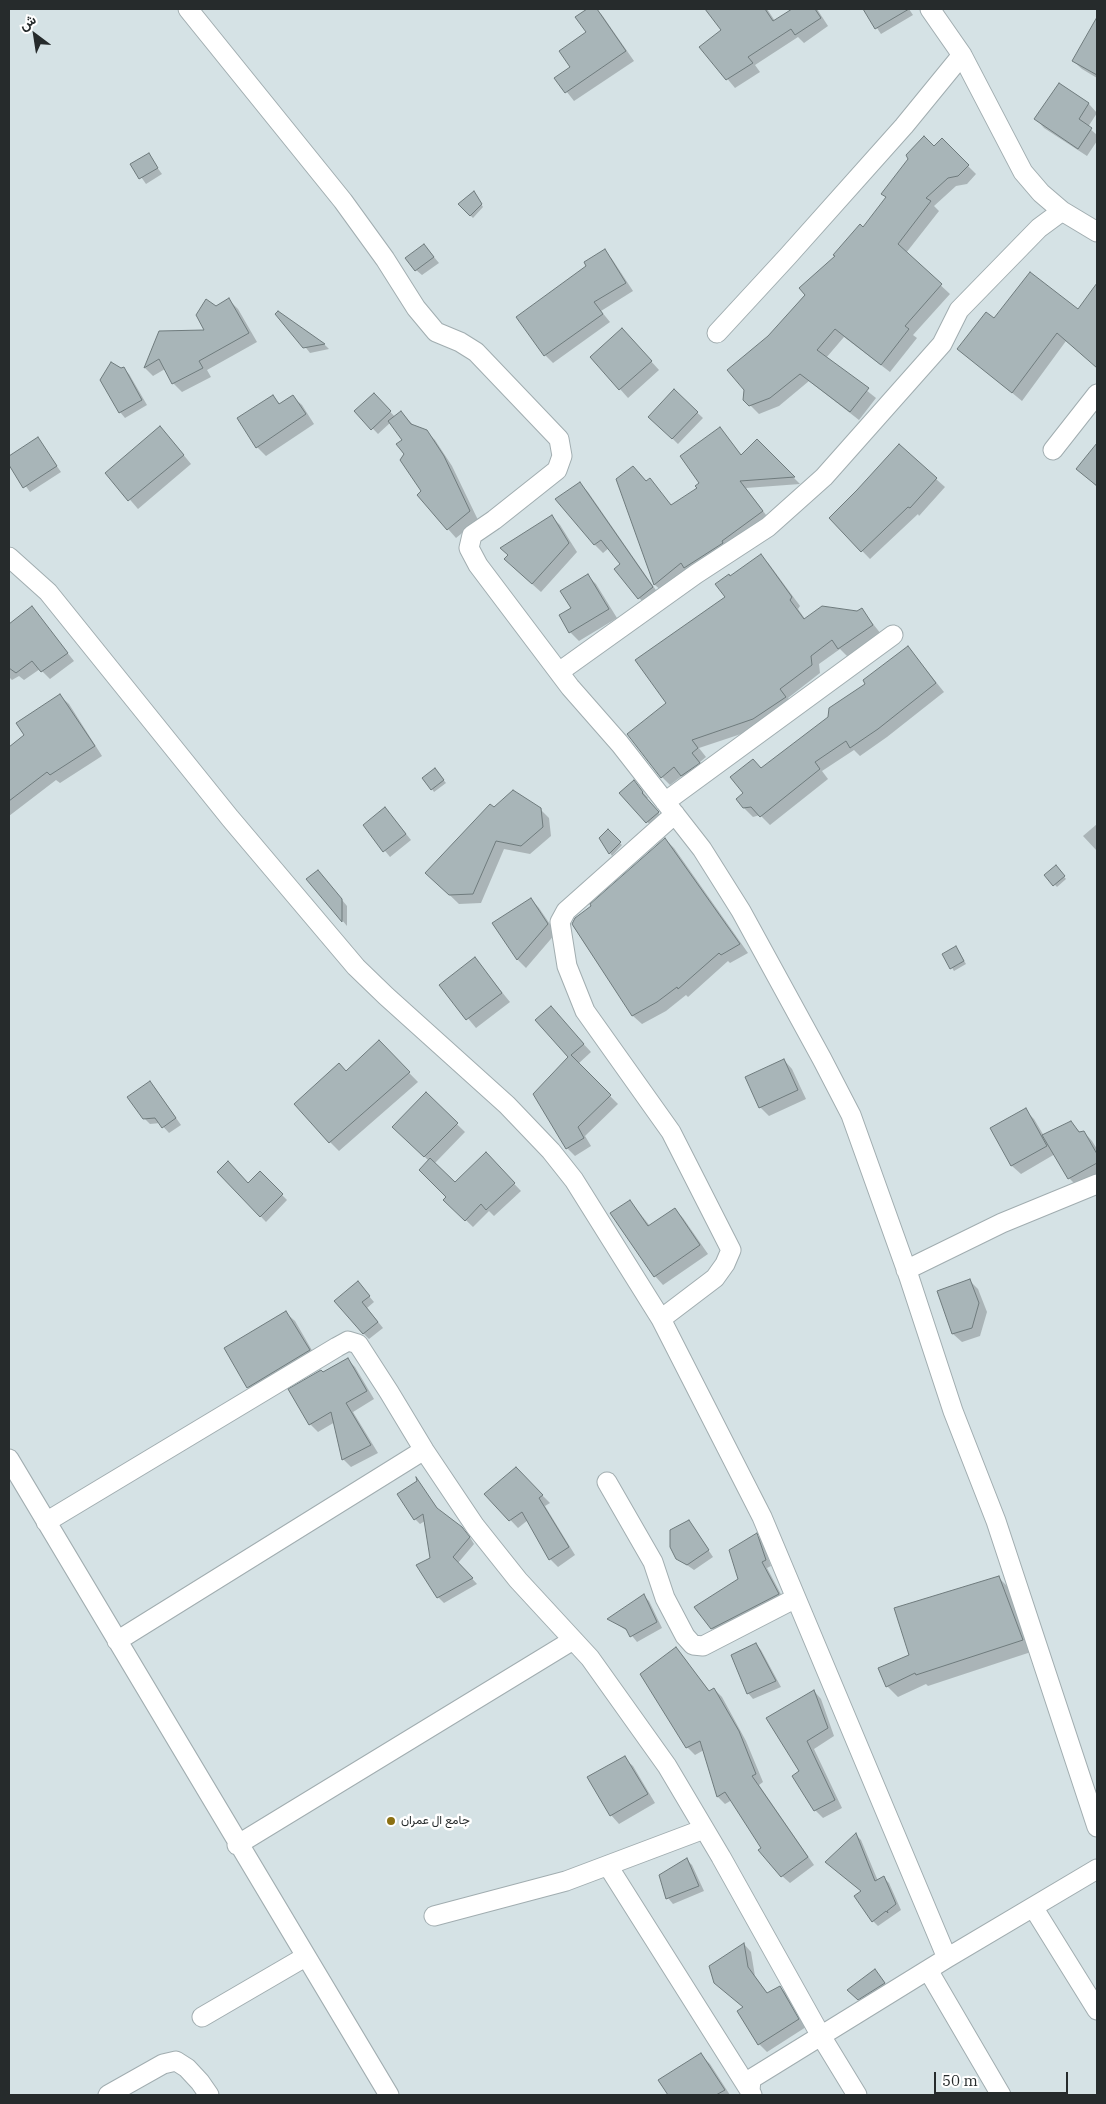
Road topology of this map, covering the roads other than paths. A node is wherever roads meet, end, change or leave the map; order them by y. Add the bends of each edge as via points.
1 (188, 9) edge
2 (930, 9) edge
3 (962, 54) junction
4 (1062, 212) junction
5 (1097, 232) edge
6 (717, 333) dead end
7 (1097, 394) edge
8 (1054, 450) dead end
9 (9, 557) edge
10 (893, 635) dead end
11 (559, 672) junction
12 (670, 808) junction
13 (1097, 1184) edge
14 (906, 1270) junction
15 (661, 1319) junction
16 (424, 1450) junction
17 (11, 1468) edge
18 (607, 1482) dead end
19 (46, 1522) junction
20 (796, 1598) junction
21 (573, 1640) junction
22 (117, 1641) junction
23 (1097, 1828) edge
24 (704, 1829) junction
25 (238, 1845) junction
26 (608, 1866) junction
27 (1097, 1869) edge
28 (1033, 1907) junction
29 (434, 1916) dead end
30 (305, 1957) junction
31 (947, 1958) junction
32 (928, 1970) junction
33 (1097, 2010) edge
34 (202, 2017) dead end
35 (821, 2036) junction
36 (751, 2093) edge
37 (108, 2095) edge
38 (208, 2095) edge
39 (389, 2095) edge
40 (857, 2095) edge
41 (1001, 2095) edge

1 - 11 street via 343,201 436,332 476,352 559,439 562,456 557,470 472,535 469,548 478,565
2 - 3 street
3 - 4 street via 1023,172
3 - 6 street via 904,126
4 - 5 street
4 - 11 street via 1039,228 958,310 942,344 824,477 768,527
7 - 8 street
9 - 15 street via 48,592 224,811 356,966 507,1104 551,1151 574,1180
10 - 12 street
11 - 12 street
12 - 14 street via 702,849 741,911 822,1059 851,1116
12 - 15 street via 566,911 560,922 567,966 585,1011 671,1132 731,1250 715,1278
13 - 14 street via 1002,1222
14 - 23 street via 953,1411 996,1522
15 - 20 street via 762,1517
16 - 19 street via 358,1344 348,1341
16 - 21 street via 475,1526 518,1580
16 - 22 street
17 - 19 street
18 - 20 street via 649,1555 666,1598 693,1645 703,1646
19 - 22 street
20 - 31 street
21 - 24 street via 590,1658 667,1766
21 - 25 street
22 - 25 street
24 - 26 street
24 - 35 street
25 - 30 street
26 - 29 street
26 - 36 street
27 - 28 street
28 - 31 street
28 - 33 street
30 - 34 street
30 - 39 street
31 - 32 street
32 - 35 street
32 - 41 street
35 - 36 street via 751,2079
35 - 40 street
37 - 38 street via 163,2064 176,2061 187,2068

